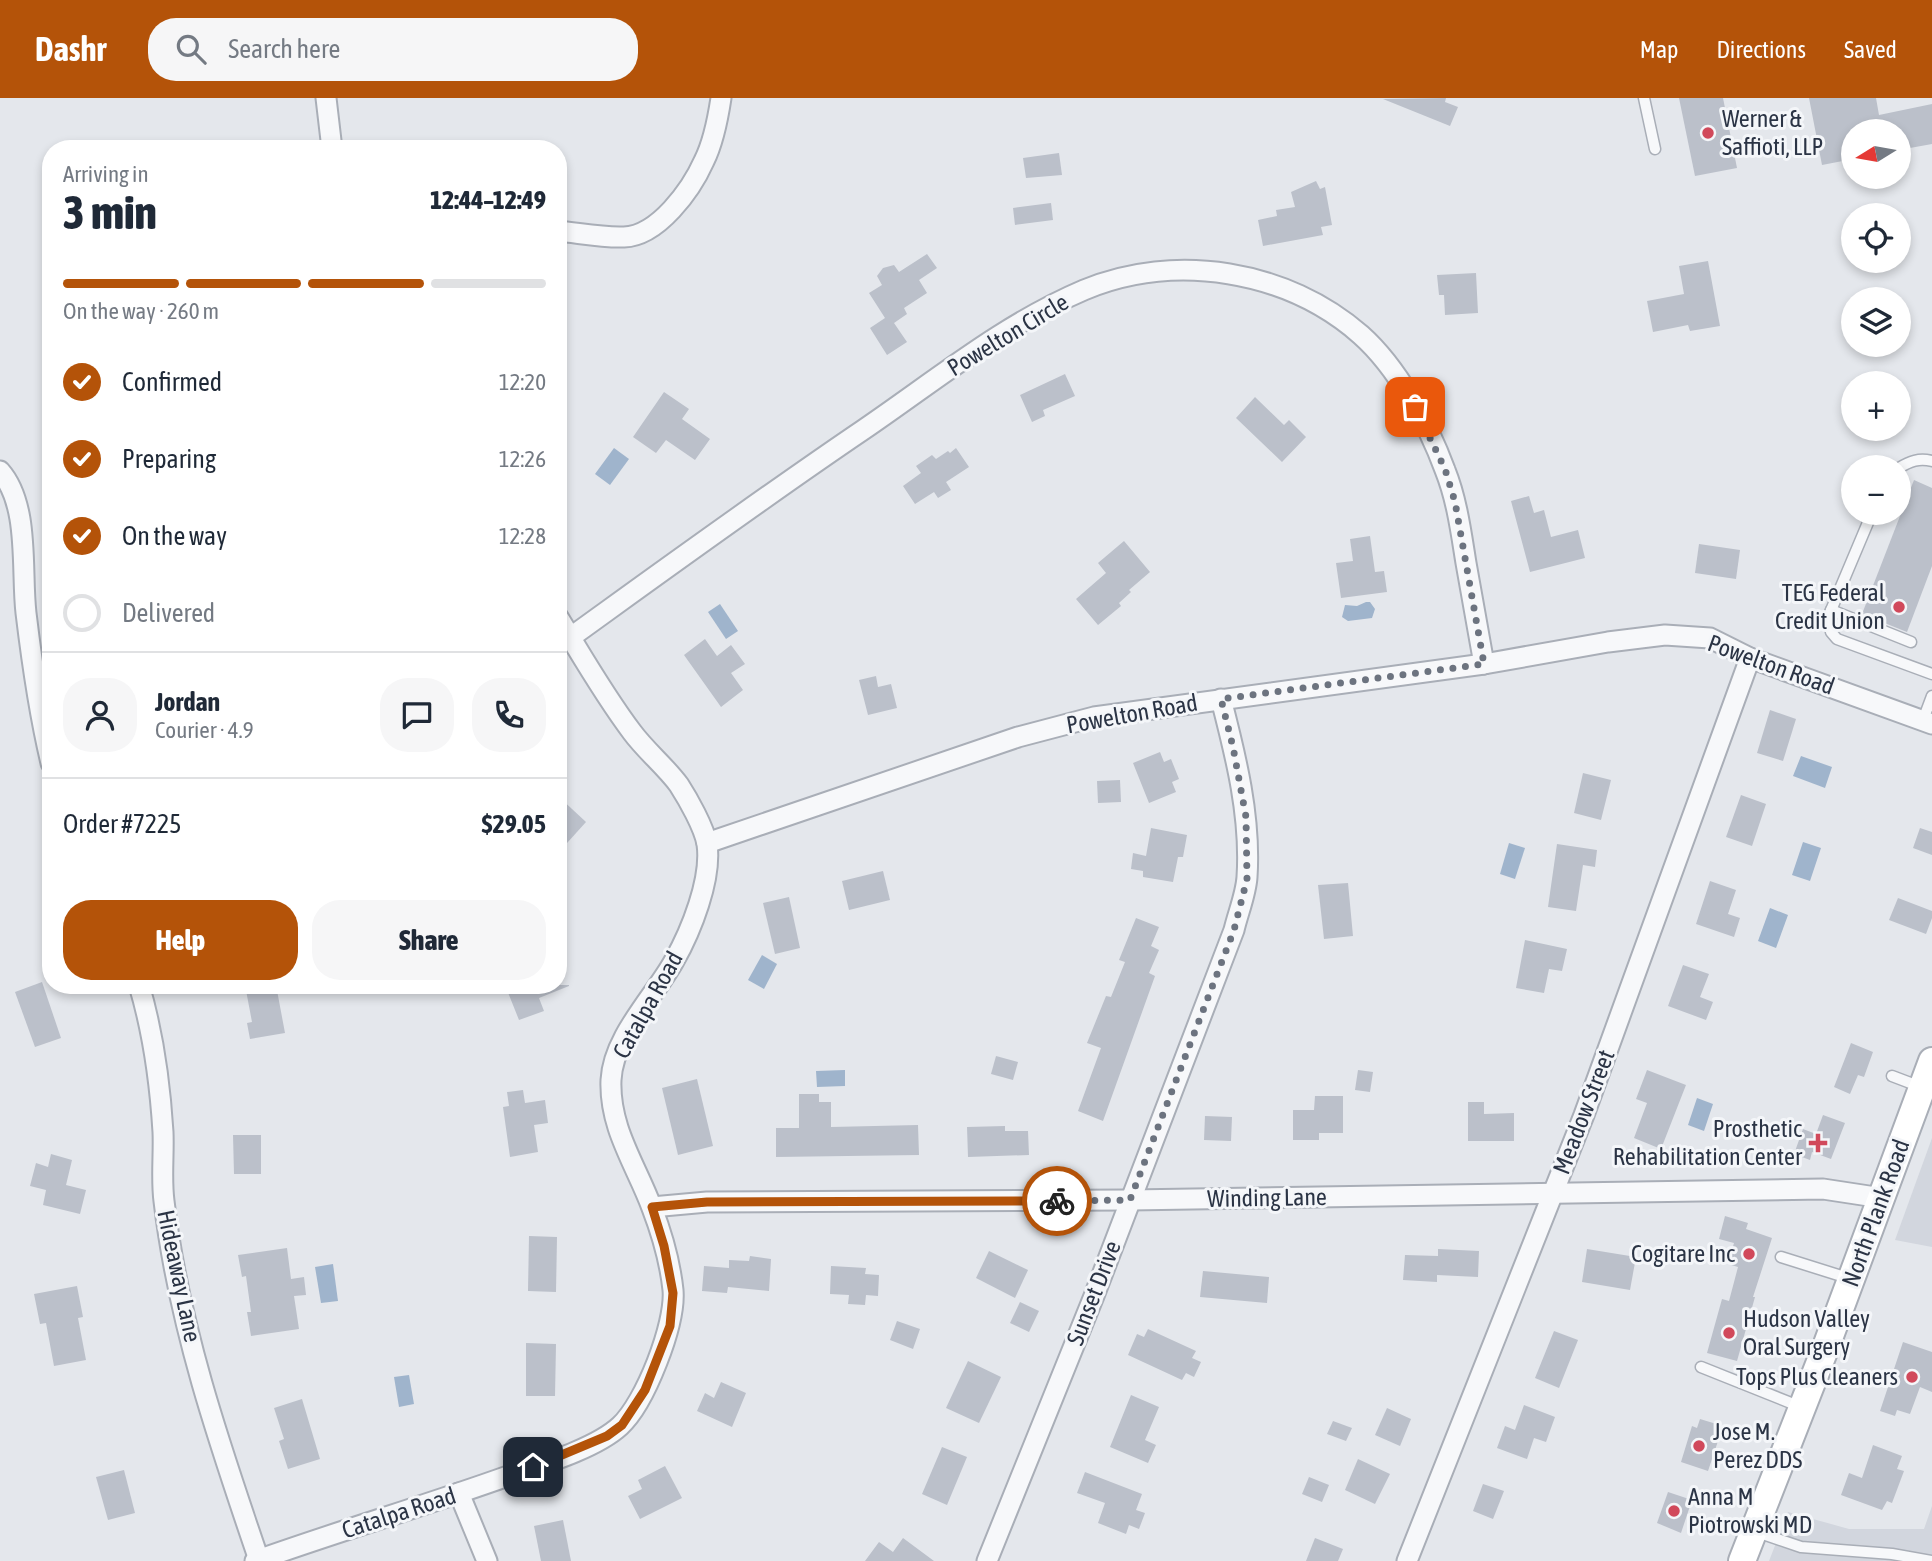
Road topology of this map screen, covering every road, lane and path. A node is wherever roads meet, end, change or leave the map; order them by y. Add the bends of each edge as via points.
1 (326, 98) edge
2 (721, 98) edge
3 (1644, 98) edge
4 (331, 140) edge
5 (1655, 149) dead end
6 (567, 232) edge
7 (1932, 461) edge
8 (1911, 462) edge
9 (0, 471) edge
10 (1866, 525) edge
11 (1831, 610) junction
12 (567, 632) edge
13 (571, 638) junction
14 (1912, 642) dead end
15 (1750, 658) junction
16 (1484, 664) junction
17 (1932, 674) edge
18 (1932, 696) edge
19 (1221, 699) junction
20 (42, 719) edge
21 (1927, 722) edge
22 (707, 843) junction
23 (141, 994) edge
24 (1932, 1061) edge
25 (1892, 1076) dead end
26 (1922, 1087) junction
27 (1554, 1192) junction
28 (1882, 1198) junction
29 (1130, 1200) junction
30 (652, 1207) junction
31 (1781, 1257) dead end
32 (1852, 1279) junction
33 (1701, 1367) dead end
34 (1802, 1408) junction
35 (459, 1493) junction
36 (1753, 1530) junction
37 (1747, 1559) edge
38 (257, 1560) edge
39 (487, 1561) edge
40 (987, 1561) edge
41 (1407, 1561) edge
42 (1932, 1561) edge

1 - 4 street
2 - 6 street via 704,161 685,193 658,223 625,237
3 - 5 lane
7 - 8 lane
9 - 20 street via 19,513 25,604
10 - 11 lane
11 - 14 lane
11 - 17 lane via 1831,632 1837,639
12 - 13 street, Catalpa Road
13 - 16 street, Powelton Circle via 760,500 1027,318 1116,279 1180,270 1216,271 1313,302 1363,337 1401,383 1445,469 1455,502
13 - 22 street, Catalpa Road via 604,695 678,784
15 - 16 street, Powelton Road via 1710,638 1665,635
15 - 21 street, Powelton Road
15 - 27 street, Meadow Street
16 - 19 street, Powelton Road
18 - 21 lane
19 - 22 street, Powelton Road via 1094,717 1018,737
19 - 29 street, Sunset Drive via 1246,817 1247,879 1234,930
22 - 30 street, Catalpa Road via 694,921 673,963 638,1014 611,1076 613,1115
23 - 38 street, Hideaway Lane via 156,1063 163,1198 173,1259 196,1359
24 - 26 main road, North Plank Road
25 - 26 lane
26 - 28 main road, North Plank Road
27 - 28 street, Winding Lane via 1823,1189
27 - 29 street, Winding Lane
27 - 41 street, Meadow Street
28 - 32 main road, North Plank Road
29 - 30 street, Winding Lane via 707,1202
29 - 40 street, Sunset Drive
30 - 35 street, Catalpa Road via 673,1293 670,1326 633,1409 607,1436
31 - 32 lane
32 - 34 main road, North Plank Road
33 - 34 lane
34 - 36 main road, North Plank Road
35 - 38 street, Catalpa Road
35 - 39 street
36 - 37 main road, North Plank Road
36 - 42 lane via 1801,1547

